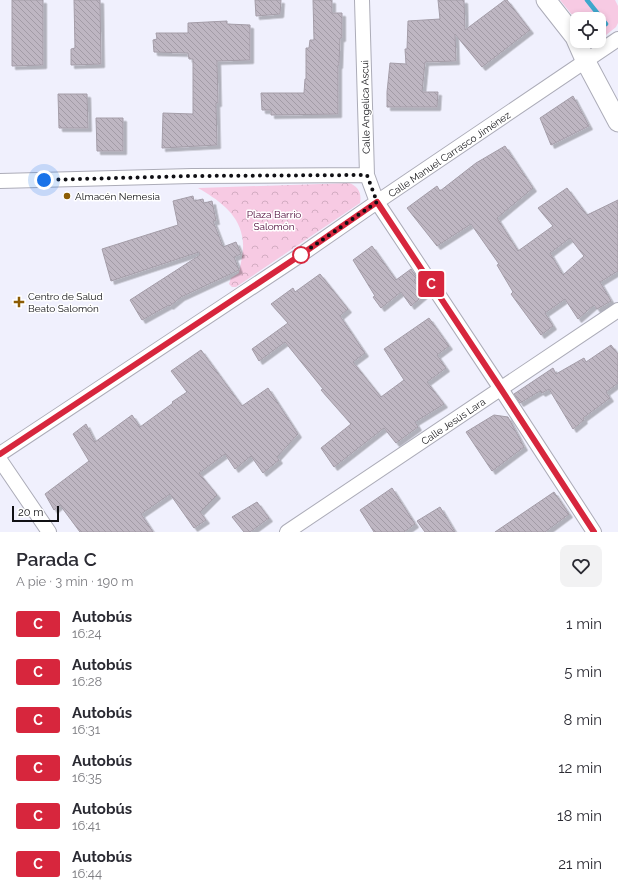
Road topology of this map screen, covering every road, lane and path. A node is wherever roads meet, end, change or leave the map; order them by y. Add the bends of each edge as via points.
1 (362, 0) edge
2 (546, 0) edge
3 (618, 39) edge
4 (586, 62) junction
5 (618, 122) edge
6 (367, 175) junction
7 (0, 181) edge
8 (377, 202) junction
9 (618, 310) edge
10 (501, 389) junction
11 (0, 454) edge
12 (0, 460) edge
13 (49, 532) edge
14 (287, 532) edge
15 (594, 532) edge

1 - 6 street, Calle Angelica Ascui
2 - 4 main road via 575,37
3 - 4 street, Calle Manuel Carrasco Jiménez
4 - 5 main road
4 - 8 street, Calle Manuel Carrasco Jiménez
6 - 7 street
6 - 8 street, Calle Angelica Ascui
8 - 10 street, Calle Angelica Ascui
8 - 11 street, Calle Manuel Carrasco Jiménez
9 - 10 street, Calle Jesús Lara
10 - 14 street, Calle Jesús Lara
10 - 15 street, Calle Angelica Ascui
12 - 13 street

